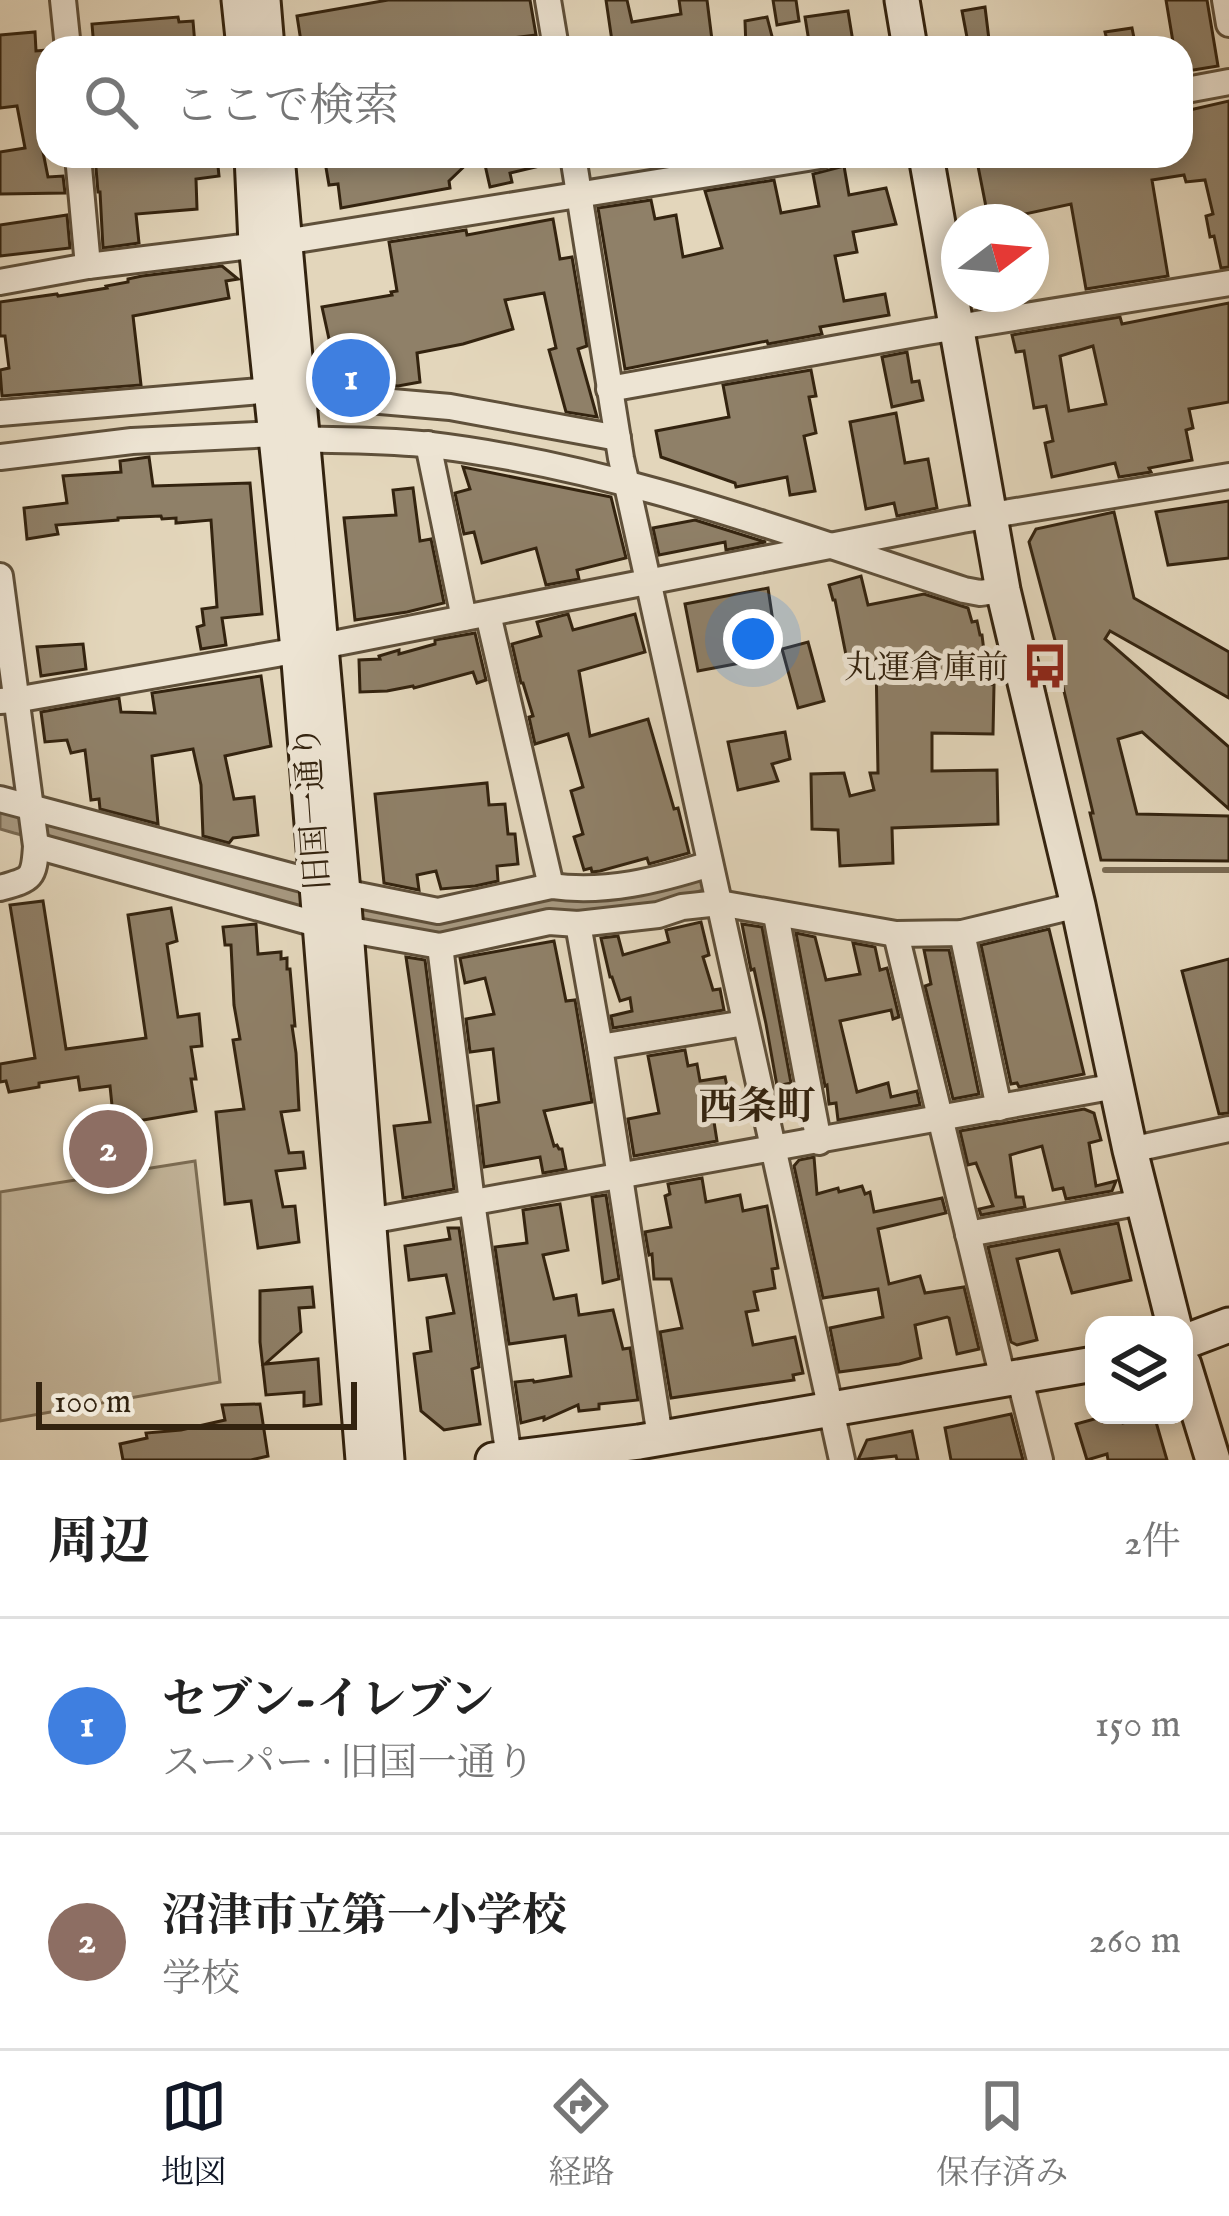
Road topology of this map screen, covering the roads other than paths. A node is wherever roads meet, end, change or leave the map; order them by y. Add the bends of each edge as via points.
1 (64, 0) edge
2 (239, 0) edge
3 (263, 0) edge
4 (548, 0) edge
5 (1225, 0) edge
6 (911, 1) edge
7 (1229, 24) edge
8 (67, 36) edge
9 (243, 36) edge
10 (266, 36) edge
11 (554, 36) edge
12 (910, 36) edge
13 (1229, 82) edge
14 (1193, 89) edge
15 (79, 168) edge
16 (254, 168) edge
17 (276, 168) edge
18 (575, 168) edge
19 (744, 168) edge
20 (928, 168) edge
21 (580, 194) junction
22 (270, 243) junction
23 (88, 266) junction
24 (0, 282) edge
25 (1229, 283) edge
26 (957, 328) junction
27 (609, 389) junction
28 (285, 392) junction
29 (0, 413) edge
30 (289, 436) junction
31 (617, 438) junction
32 (428, 444) junction
33 (0, 457) edge
34 (1229, 476) edge
35 (627, 483) junction
36 (989, 517) junction
37 (830, 546) junction
38 (0, 576) edge
39 (647, 582) junction
40 (1003, 590) junction
41 (476, 616) junction
42 (310, 648) junction
43 (8, 700) edge
44 (0, 799) edge
45 (32, 807) junction
46 (36, 846) junction
47 (710, 864) junction
48 (551, 886) junction
49 (0, 888) edge
50 (719, 903) junction
51 (331, 904) junction
52 (1078, 905) junction
53 (776, 915) junction
54 (578, 924) junction
55 (962, 933) junction
56 (896, 934) junction
57 (440, 946) junction
58 (745, 1023) junction
59 (600, 1047) junction
60 (1116, 1086) junction
61 (999, 1108) junction
62 (939, 1119) junction
63 (1229, 1129) edge
64 (819, 1142) junction
65 (774, 1150) junction
66 (1130, 1150) junction
67 (620, 1177) junction
68 (472, 1202) junction
69 (1142, 1202) junction
70 (369, 1221) junction
71 (968, 1234) junction
72 (1172, 1316) edge
73 (1229, 1325) edge
74 (1193, 1339) edge
75 (1085, 1366) edge
76 (1011, 1378) junction
77 (1193, 1394) edge
78 (830, 1411) junction
79 (647, 1446) edge
80 (501, 1459) edge
81 (363, 1460) edge
82 (387, 1460) edge
83 (842, 1460) edge
84 (1040, 1460) edge
85 (1213, 1460) edge

1 - 8 street
2 - 9 main road
3 - 10 main road
4 - 11 street
5 - 7 street
6 - 12 main road
13 - 14 street
15 - 23 street
16 - 22 main road, 旧国一通り
17 - 22 main road, 旧国一通り
18 - 21 street
19 - 21 street
20 - 26 main road
21 - 22 street
21 - 27 street
22 - 23 street
22 - 28 main road, 旧国一通り
23 - 24 street
25 - 26 street
26 - 27 street
26 - 36 main road
27 - 31 street
28 - 29 street
28 - 30 main road, 旧国一通り
28 - 31 street via 450,407
30 - 32 street
30 - 33 street via 132,441
30 - 42 main road, 旧国一通り
31 - 35 street
32 - 35 street
32 - 41 street
34 - 36 street
35 - 37 street
35 - 39 street
36 - 37 street
36 - 40 main road
37 - 39 street
37 - 40 street via 964,590
38 - 43 street
39 - 41 street
39 - 47 street
40 - 52 main road
41 - 42 street
41 - 48 street
42 - 43 street
42 - 51 main road, 旧国一通り
43 - 45 street
44 - 45 street
45 - 46 street
45 - 51 street
46 - 49 street via 27,880
46 - 51 street
47 - 48 street via 650,882
47 - 50 street
48 - 51 street via 438,911
50 - 53 street
50 - 54 street
50 - 58 street
51 - 57 street
51 - 70 main road, 旧国一通り
51 - 81 main road, 旧国一通り
52 - 55 street
52 - 60 main road
53 - 56 street
53 - 64 street
54 - 57 street via 549,922
54 - 59 street
55 - 56 street
55 - 61 street
56 - 62 street
57 - 68 street
58 - 59 street
58 - 65 street
59 - 67 street
60 - 61 street
60 - 66 main road
61 - 62 street
62 - 64 street
62 - 71 street
63 - 66 street
64 - 65 street
65 - 67 street
65 - 78 street
66 - 69 main road
67 - 68 street
67 - 79 street
68 - 70 street
68 - 80 street
69 - 71 street
69 - 72 main road
70 - 82 main road, 旧国一通り
71 - 76 street
73 - 74 main road
75 - 76 main road
76 - 78 main road
76 - 84 street
77 - 85 main road
78 - 79 main road
78 - 83 street
79 - 80 main road

